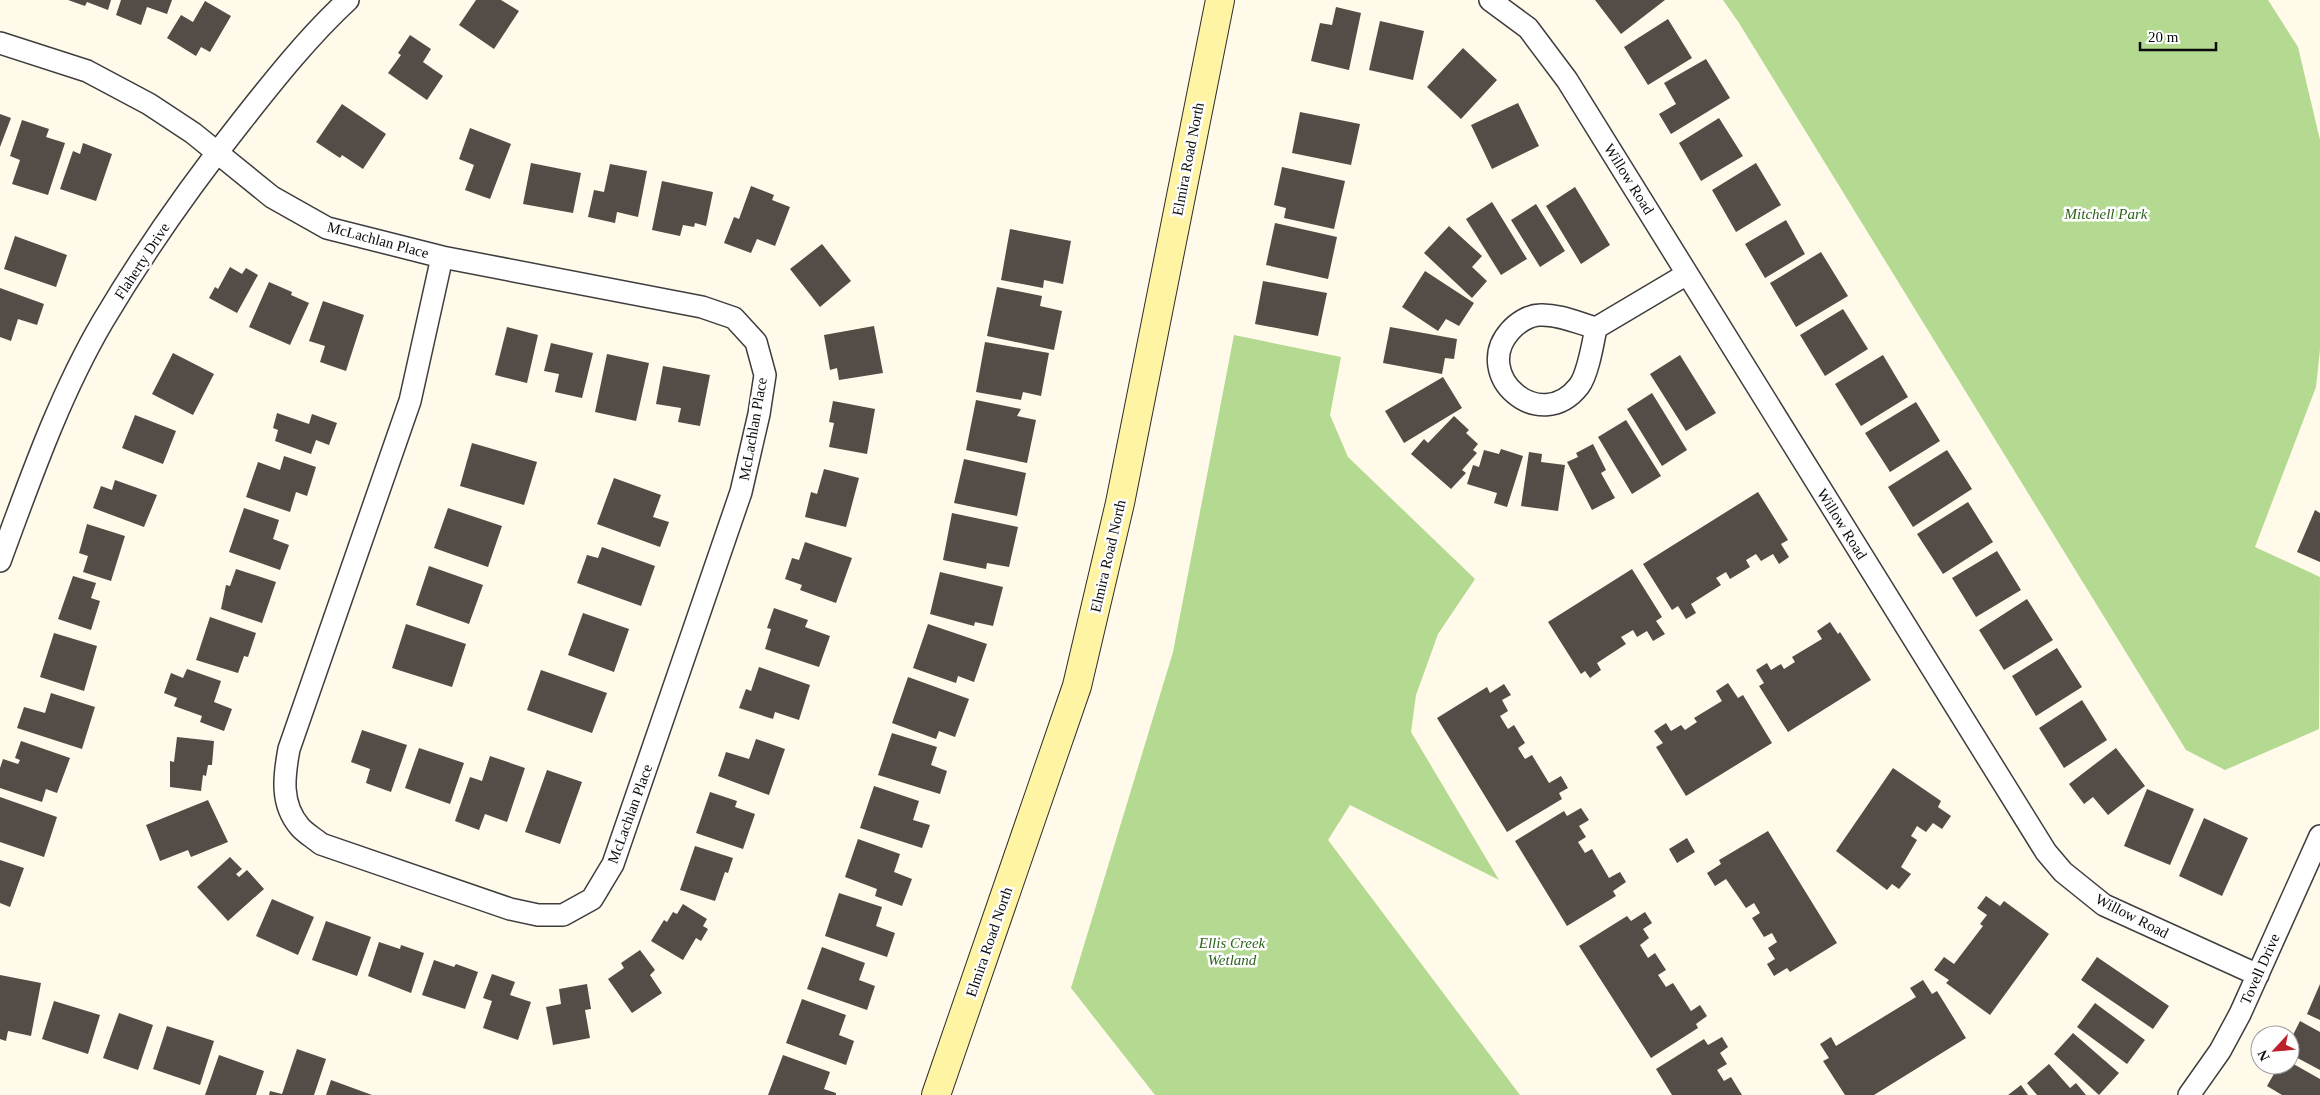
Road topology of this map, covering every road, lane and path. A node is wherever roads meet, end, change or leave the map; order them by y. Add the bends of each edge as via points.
1 (348, 0) edge
2 (1220, 0) edge
3 (1490, 0) edge
4 (0, 43) edge
5 (217, 153) junction
6 (442, 256) junction
7 (1688, 274) junction
8 (1596, 328) junction
9 (0, 561) edge
10 (2320, 836) edge
11 (2258, 975) junction
12 (936, 1095) edge
13 (2189, 1095) edge

1 - 5 street, Flaherty Drive via 271,84
2 - 12 main road, Elmira Road North via 1120,503 1077,686
3 - 7 street, Willow Road via 1528,28 1568,80
4 - 5 street, McLachlan Place via 86,72 149,104
5 - 6 street, McLachlan Place via 272,198 327,228
5 - 9 street, Flaherty Drive via 103,322 67,394
6 - 6 street, McLachlan Place via 702,307 734,318 756,342 765,376 741,492 613,864 592,899 564,915 538,915 510,909 321,844 300,827 288,806 284,778 289,749 410,401
7 - 8 street
7 - 11 street, Willow Road via 2046,852 2063,872 2104,905
8 - 8 street via 1539,315 1517,323 1501,340 1499,364 1508,389 1531,404 1561,402 1580,385
10 - 11 street, Tovell Drive
11 - 13 street, Tovell Drive via 2220,1051

